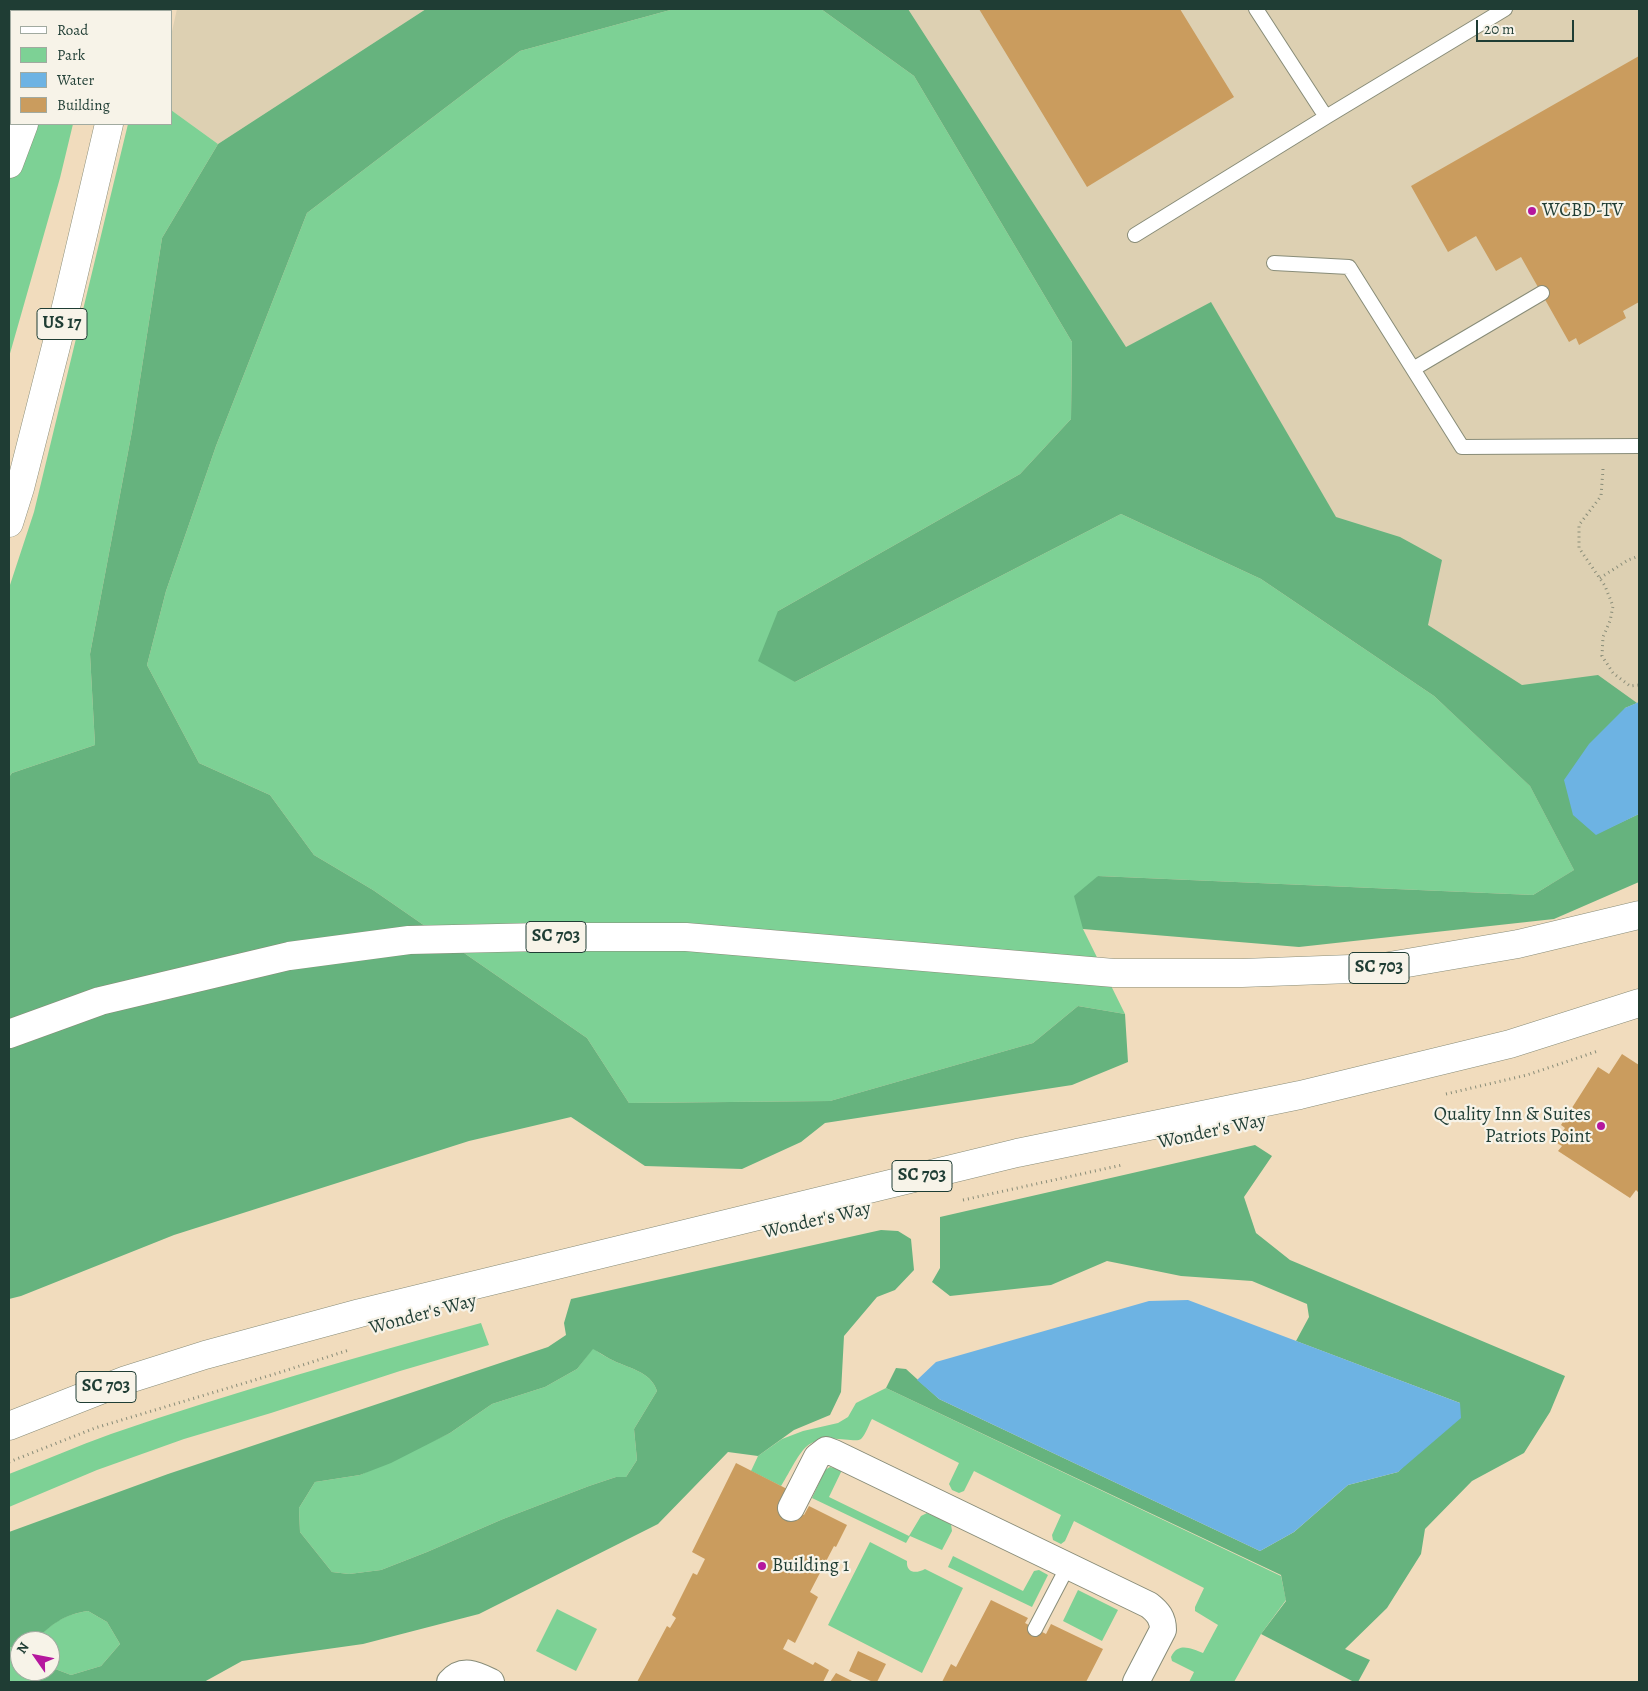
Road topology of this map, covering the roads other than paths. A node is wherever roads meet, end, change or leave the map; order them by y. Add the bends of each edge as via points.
1 (1256, 9) edge
2 (1505, 9) edge
3 (1326, 118) junction
4 (24, 125) edge
5 (109, 125) edge
6 (9, 164) edge
7 (1135, 235) dead end
8 (1274, 263) dead end
9 (1542, 293) dead end
10 (1413, 369) junction
11 (1639, 446) edge
12 (9, 523) edge
13 (1639, 915) edge
14 (1639, 1003) edge
15 (9, 1034) edge
16 (9, 1426) edge
17 (791, 1508) dead end
18 (1068, 1566) junction
19 (1035, 1629) dead end
20 (450, 1682) edge
21 (491, 1682) edge
22 (1136, 1682) edge

1 - 3 lane
2 - 3 lane
3 - 7 lane
4 - 6 highway
5 - 12 highway, US 17 via 67,304
8 - 10 lane via 1349,267
9 - 10 lane
10 - 11 lane via 1462,447
13 - 15 highway, SC 703 via 1518,944 1378,968 1242,973 1114,973 686,937 409,940 280,958 100,1001
14 - 16 highway, SC 703 via 1510,1044 1300,1095 1017,1153 370,1311 205,1355 126,1380
17 - 18 street via 817,1457 826,1450
18 - 19 lane
18 - 22 street via 1158,1612 1163,1630
20 - 21 street via 460,1674 471,1673

